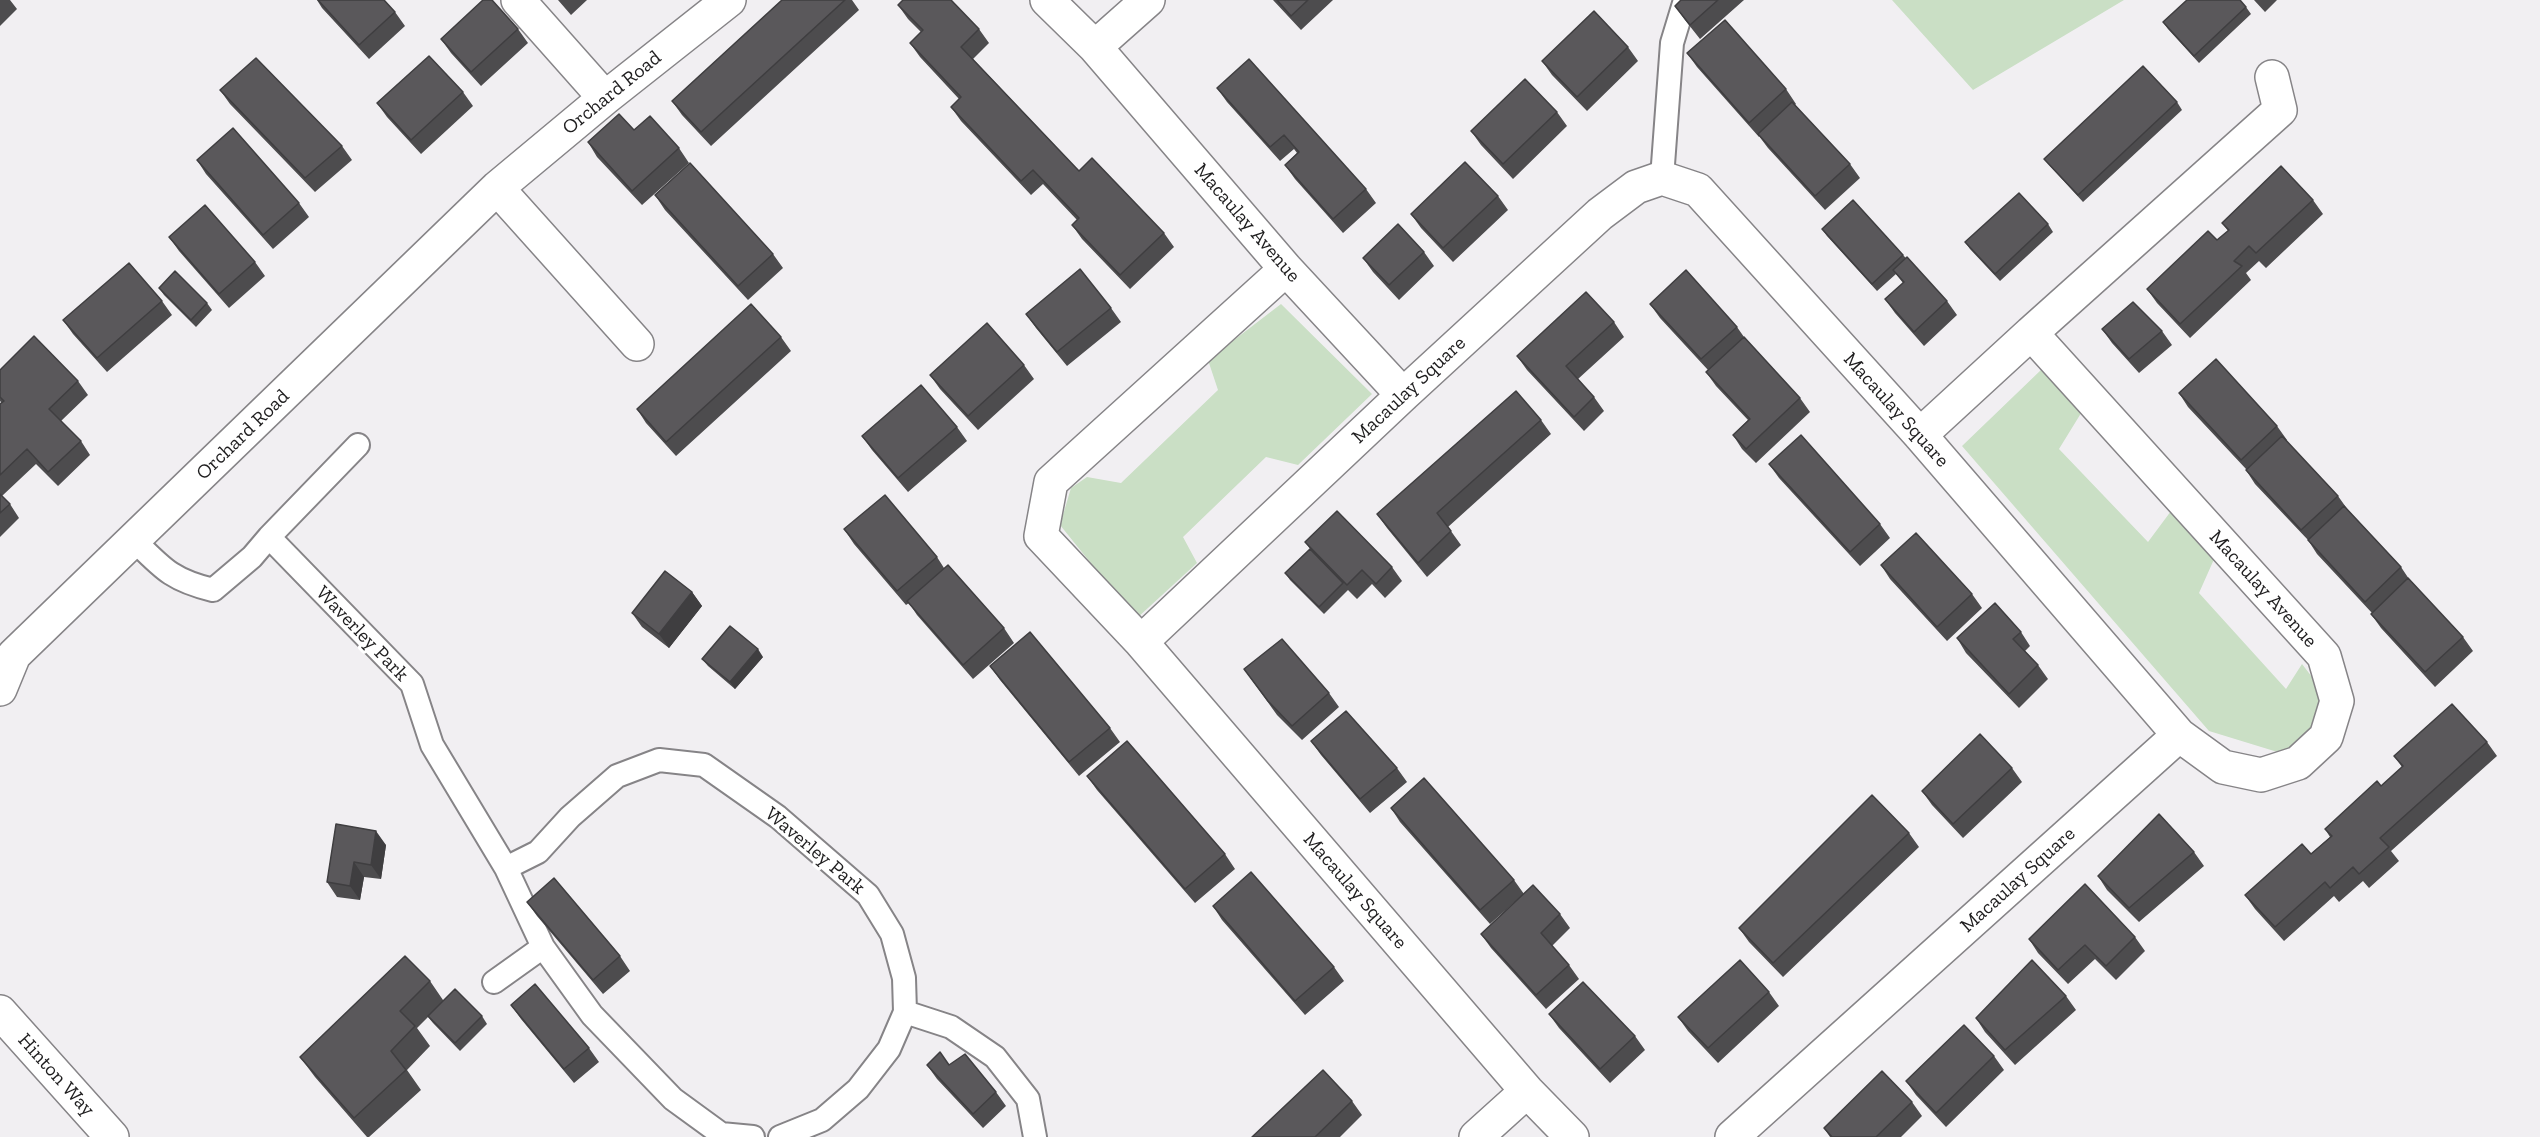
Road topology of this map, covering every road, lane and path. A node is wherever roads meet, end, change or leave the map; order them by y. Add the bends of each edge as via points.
1 (518, 0) edge
2 (729, 0) edge
3 (1047, 0) edge
4 (1148, 0) edge
5 (1685, 0) edge
6 (1095, 47) junction
7 (2272, 77) dead end
8 (604, 98) junction
9 (1662, 178) junction
10 (497, 188) junction
11 (1286, 269) junction
12 (2031, 333) junction
13 (637, 344) dead end
14 (1403, 395) junction
15 (1920, 435) junction
16 (358, 445) dead end
17 (268, 537) junction
18 (134, 540) junction
19 (1141, 642) junction
20 (0, 689) edge
21 (2179, 735) junction
22 (506, 868) junction
23 (543, 947) junction
24 (494, 982) dead end
25 (0, 1012) edge
26 (904, 1012) junction
27 (1527, 1091) junction
28 (112, 1137) edge
29 (753, 1137) edge
30 (780, 1137) edge
31 (1035, 1137) edge
32 (1476, 1137) edge
33 (1572, 1137) edge
34 (1732, 1137) edge

1 - 8 street
2 - 8 street, Orchard Road
3 - 6 street, Macaulay Avenue
4 - 6 street
5 - 9 lane via 1672,43
6 - 11 street, Macaulay Avenue
7 - 12 street via 2280,110
8 - 10 street, Orchard Road
9 - 14 street, Macaulay Square via 1636,187 1600,214
9 - 15 street, Macaulay Square via 1698,190
10 - 13 street
10 - 18 street, Orchard Road
11 - 14 street, Macaulay Avenue
11 - 19 street, Macaulay Square via 1051,482 1041,536
12 - 15 street
12 - 21 street, Macaulay Avenue via 2324,656 2337,701 2326,737 2298,763 2261,775 2223,767
14 - 19 street, Macaulay Square
15 - 21 street, Macaulay Square
16 - 17 lane
17 - 18 lane via 213,590 188,584 167,573
17 - 22 lane, Waverley Park via 412,684 432,745
18 - 20 street, Orchard Road via 14,655
19 - 27 street, Macaulay Square
21 - 34 street, Macaulay Square
22 - 23 lane, Waverley Park
22 - 26 lane, Waverley Park via 538,852 570,817 617,776 659,760 704,765 778,818 868,895 892,934 904,978
23 - 24 lane
23 - 29 lane, Waverley Park via 592,1015 673,1099 721,1134
25 - 28 street, Hinton Way
26 - 30 lane, Waverley Park via 889,1049 858,1089 822,1120
26 - 31 lane via 951,1027 995,1057 1028,1099
27 - 32 street
27 - 33 street, Macaulay Square

